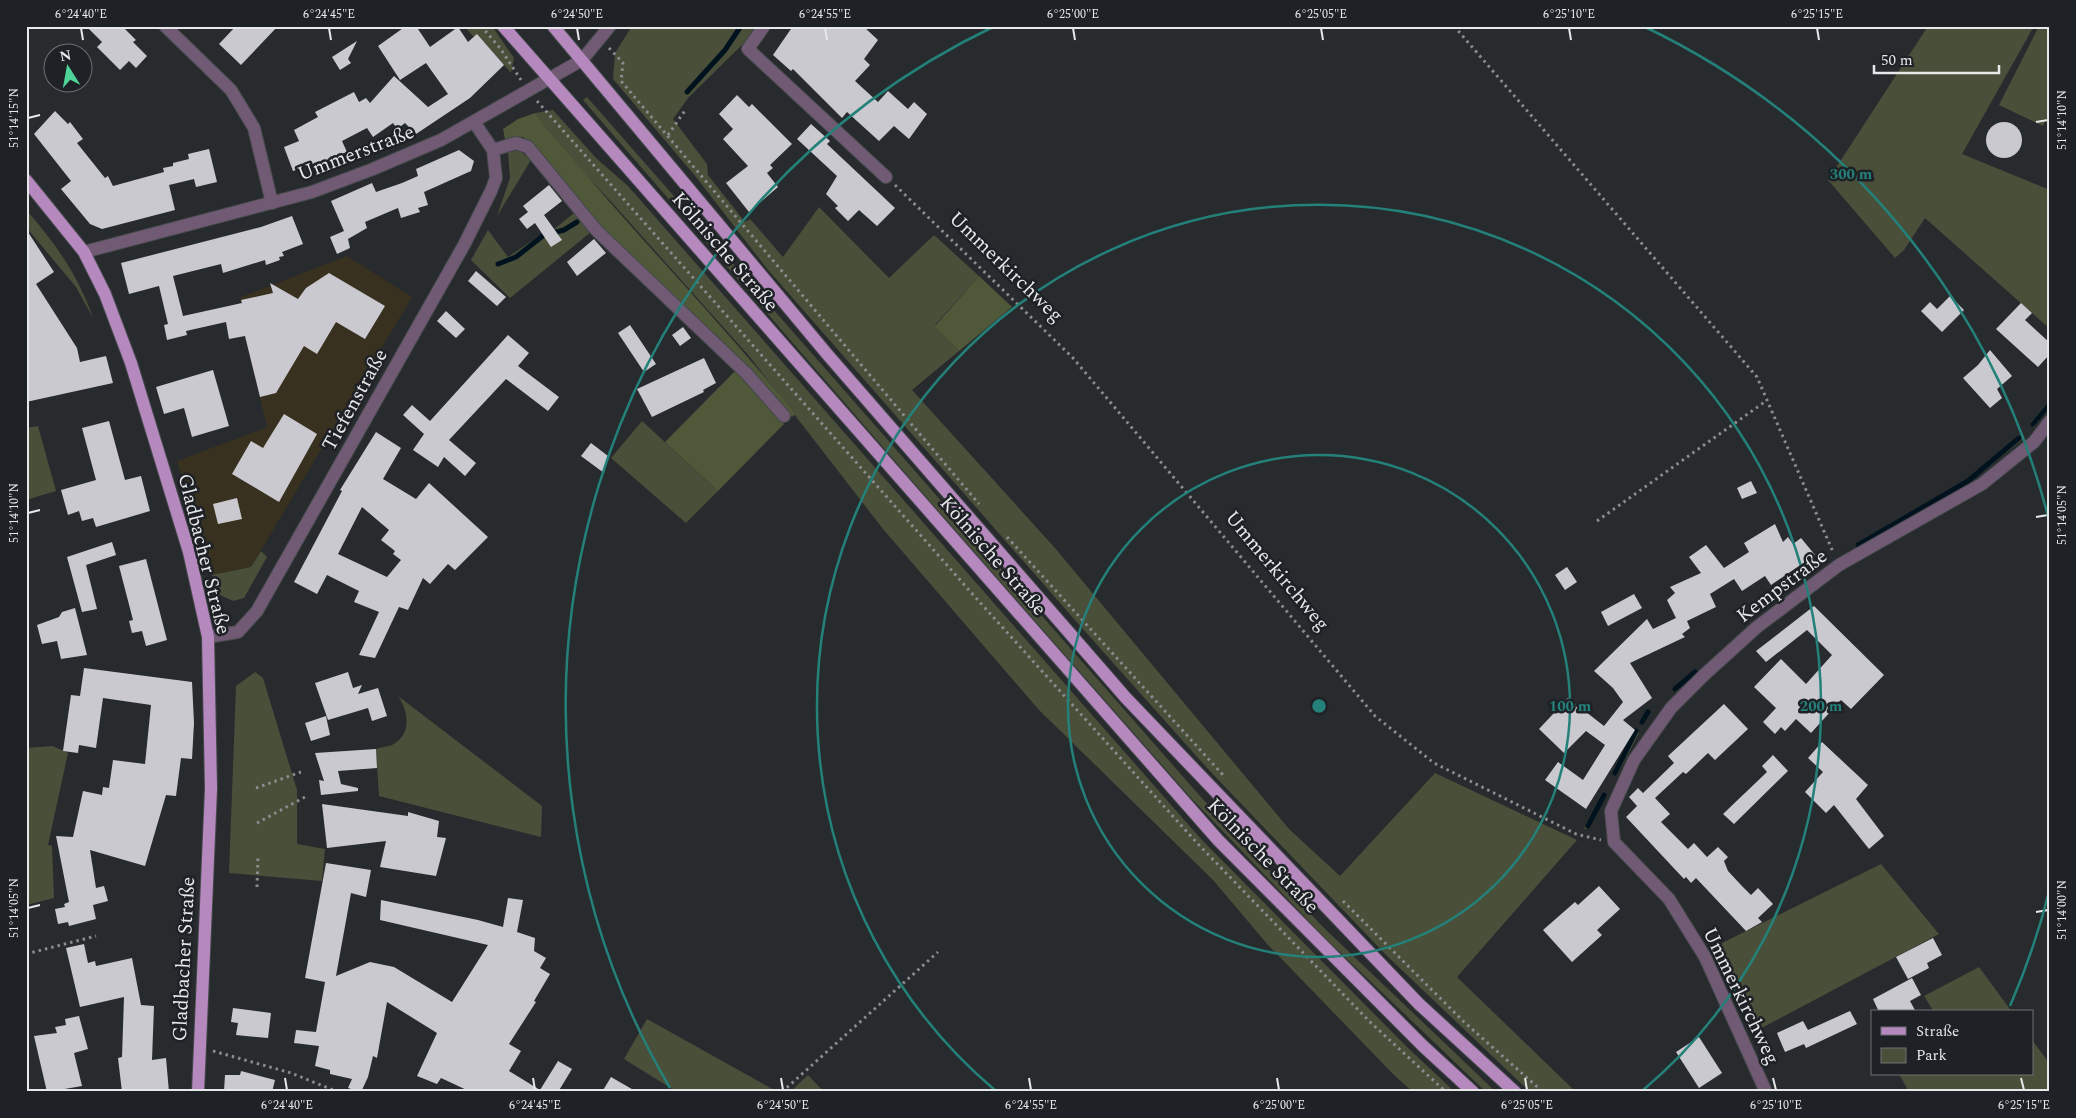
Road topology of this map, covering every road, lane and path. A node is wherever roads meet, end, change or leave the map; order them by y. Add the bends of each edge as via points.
1 (165, 26) edge
2 (482, 26) edge
3 (503, 26) edge
4 (553, 26) edge
5 (610, 26) edge
6 (764, 26) edge
7 (1454, 26) edge
8 (600, 38) junction
9 (582, 60) junction
10 (549, 78) junction
11 (528, 90) junction
12 (686, 109) dead end
13 (474, 122) junction
14 (668, 135) junction
15 (493, 150) junction
16 (886, 177) joint
17 (26, 180) edge
18 (272, 203) junction
19 (84, 252) junction
20 (1766, 401) junction
21 (784, 416) dead end
22 (2050, 421) edge
23 (981, 506) dead end
24 (1597, 521) dead end
25 (1000, 529) dead end
26 (1839, 565) junction
27 (208, 637) junction
28 (301, 772) dead end
29 (1225, 779) dead end
30 (256, 788) dead end
31 (305, 797) dead end
32 (257, 823) dead end
33 (1614, 842) junction
34 (258, 856) dead end
35 (257, 887) dead end
36 (1342, 901) dead end
37 (96, 936) dead end
38 (938, 952) dead end
39 (26, 954) edge
40 (198, 1047) junction
41 (198, 1092) edge
42 (338, 1092) edge
43 (782, 1092) edge
44 (1446, 1092) edge
45 (1473, 1092) edge
46 (1515, 1092) edge
47 (1543, 1092) edge
48 (1766, 1092) edge

1 - 18 street via 230,90 254,128
2 - 11 path
3 - 10 main road, Kölnische Straße
4 - 9 main road, Kölnische Straße
5 - 8 street, Ummerstraße
6 - 16 street via 748,49
7 - 20 path via 1757,377
8 - 9 street, Ummerstraße
8 - 14 path via 622,63 621,82
9 - 10 street, Ummerstraße
9 - 46 main road, Kölnische Straße via 833,362 1126,698 1419,1004
10 - 11 street, Ummerstraße
10 - 45 main road, Kölnische Straße via 1218,840
11 - 13 street, Ummerstraße
11 - 44 path via 976,598 1198,844 1368,1021
12 - 14 path
13 - 15 street, Tiefenstraße
13 - 18 street, Ummerstraße via 373,169
14 - 23 path
15 - 21 street via 516,143 528,147 597,231 747,374
15 - 27 street, Tiefenstraße via 496,178 464,245 258,611 238,632
16 - 33 path, Ummerkirchweg via 1073,358 1375,716 1434,763 1576,834
17 - 19 main road, Gladbacher Straße
18 - 19 street, Ummerstraße
19 - 27 main road, Gladbacher Straße via 105,294 131,363 189,552
20 - 24 path
20 - 26 path
22 - 26 street, Kempstraße via 2034,442 1982,484
25 - 29 path
26 - 33 street, Kempstraße via 1757,627 1671,708 1634,760 1611,811
27 - 40 main road, Gladbacher Straße via 211,789
28 - 30 path
31 - 32 path
33 - 48 street, Ummerkirchweg via 1669,899 1705,957
34 - 35 path
36 - 47 path via 1462,1020
37 - 39 path
38 - 43 path
40 - 41 main road, Gladbacher Straße
40 - 42 path via 290,1073

